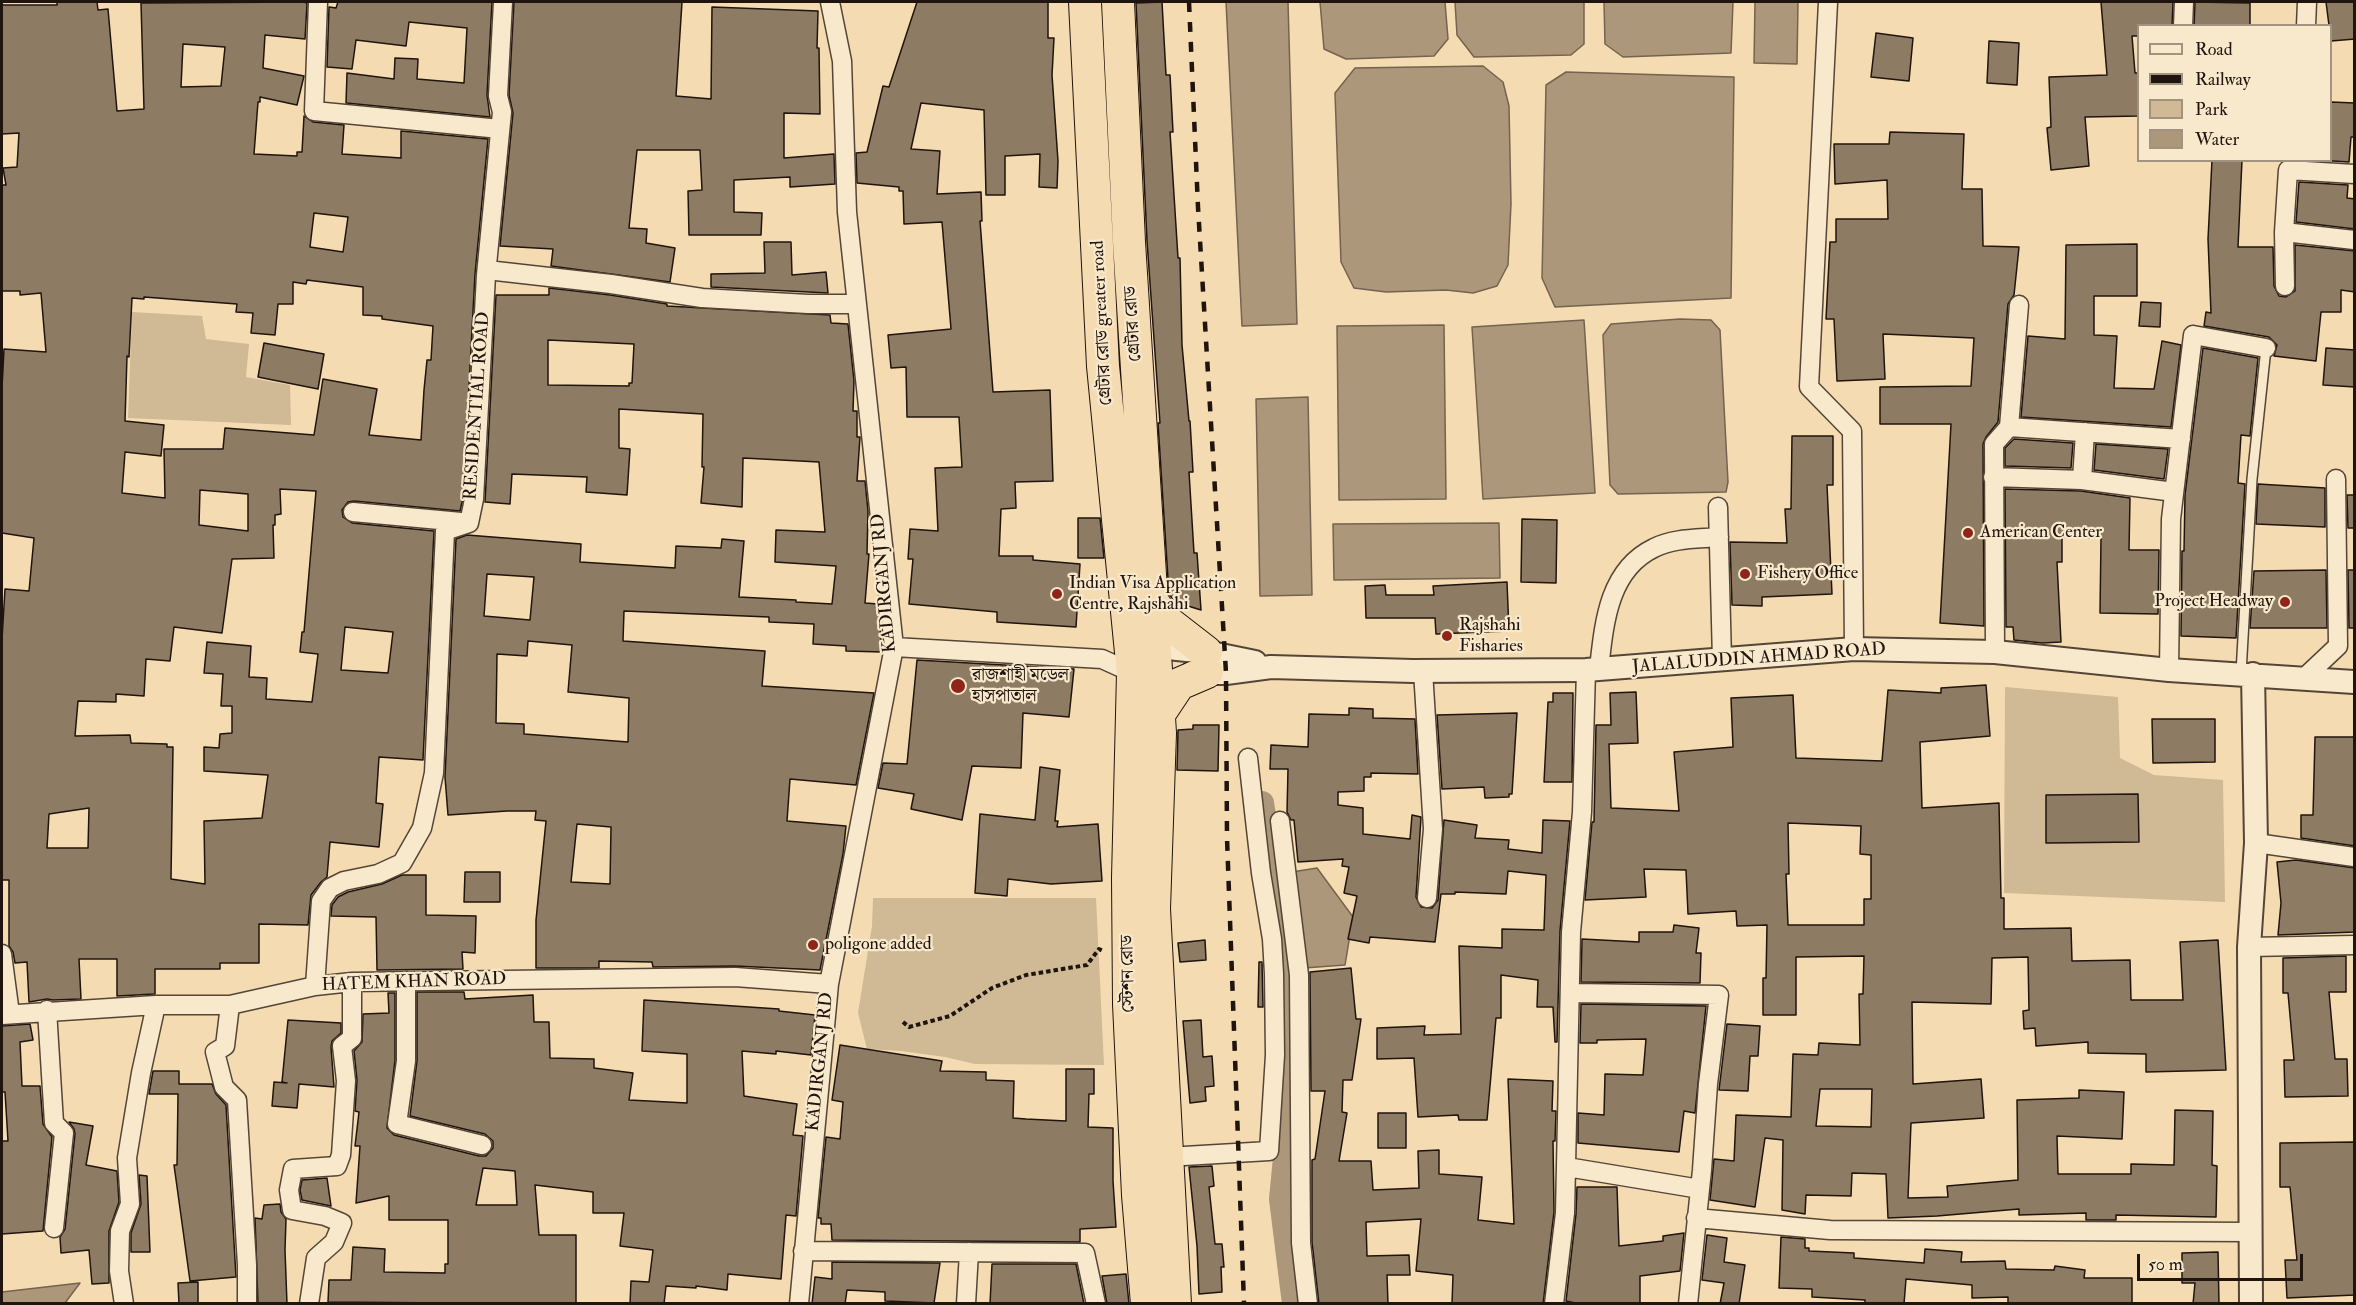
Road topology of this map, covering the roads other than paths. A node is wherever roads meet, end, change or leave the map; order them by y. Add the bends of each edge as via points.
1 (318, 2) edge
2 (502, 2) edge
3 (830, 2) edge
4 (1085, 2) edge
5 (1119, 2) edge
6 (1828, 2) edge
7 (2184, 2) edge
8 (2307, 2) edge
9 (2183, 24) edge
10 (2306, 24) edge
11 (500, 129) junction
12 (2355, 174) edge
13 (2284, 232) junction
14 (2355, 240) edge
15 (487, 270) junction
16 (2285, 286) dead end
17 (856, 304) junction
18 (2019, 305) dead end
19 (2266, 348) joint
20 (2009, 427) junction
21 (2085, 432) junction
22 (2181, 439) junction
23 (1993, 477) junction
24 (2336, 479) dead end
25 (2082, 480) junction
26 (2174, 492) junction
27 (1718, 507) dead end
28 (353, 512) dead end
29 (469, 523) junction
30 (1719, 537) junction
31 (1152, 601) junction
32 (894, 647) junction
33 (1854, 649) junction
34 (1995, 652) junction
35 (1102, 659) junction
36 (1144, 659) junction
37 (1722, 660) junction
38 (1207, 662) junction
39 (1593, 670) junction
40 (2169, 670) junction
41 (1423, 671) junction
42 (2247, 674) junction
43 (2304, 678) junction
44 (2355, 682) edge
45 (1159, 714) junction
46 (1248, 758) dead end
47 (1280, 821) dead end
48 (2256, 843) junction
49 (2355, 857) edge
50 (1427, 898) dead end
51 (2355, 945) edge
52 (2249, 947) junction
53 (2, 954) edge
54 (1274, 974) junction
55 (1299, 975) junction
56 (406, 981) junction
57 (352, 982) junction
58 (829, 984) junction
59 (315, 986) junction
60 (1570, 993) junction
61 (156, 1005) junction
62 (230, 1005) junction
63 (47, 1010) junction
64 (6, 1015) edge
65 (1275, 1055) junction
66 (1299, 1056) junction
67 (482, 1145) dead end
68 (1167, 1157) junction
69 (1567, 1167) junction
70 (1700, 1188) junction
71 (1696, 1218) junction
72 (54, 1228) dead end
73 (2251, 1232) junction
74 (803, 1251) junction
75 (969, 1252) junction
76 (124, 1304) edge
77 (247, 1304) edge
78 (309, 1304) edge
79 (800, 1304) edge
80 (966, 1304) edge
81 (1096, 1304) edge
82 (1147, 1304) edge
83 (1175, 1304) edge
84 (1308, 1304) edge
85 (1554, 1304) edge
86 (1688, 1304) edge
87 (2251, 1304) edge

1 - 11 street via 314,111
2 - 11 street, RESIDENTIAL ROAD
3 - 17 street, KADIRGANJ RD via 842,61 847,212
4 - 36 highway, গ্রেটার রোড greater road via 1104,366
5 - 31 highway, গ্রেটার রোড via 1129,242
6 - 33 street via 1809,387 1852,431
7 - 9 street
8 - 10 street
11 - 15 street, RESIDENTIAL ROAD
12 - 13 street via 2288,170
13 - 14 street
13 - 16 street
15 - 17 street via 702,298
15 - 29 street, RESIDENTIAL ROAD via 474,499
17 - 32 street, KADIRGANJ RD
18 - 20 street
19 - 22 street via 2193,335
19 - 42 lane via 2252,479
20 - 21 street
20 - 23 street via 1994,444
21 - 22 street
21 - 25 street
22 - 26 street
23 - 25 street
23 - 34 street
24 - 43 street via 2338,646
25 - 26 street
26 - 40 street
27 - 30 street
28 - 29 street
29 - 59 street, RESIDENTIAL ROAD via 445,531 434,773 422,828 402,863 330,888 321,901
30 - 37 street
30 - 39 street via 1655,547 1632,563 1617,583 1609,603
31 - 36 highway, গ্রেটার রোড
31 - 38 highway
32 - 35 street
32 - 58 street, KADIRGANJ RD
33 - 34 street, JALALUDDIN AHMAD ROAD
33 - 37 street, JALALUDDIN AHMAD ROAD
34 - 40 street, JALALUDDIN AHMAD ROAD
35 - 36 street
35 - 36 street
36 - 38 street, JALALUDDIN AHMAD ROAD
36 - 45 highway, স্টেশন রোড
36 - 82 highway, স্টেশন রোড via 1128,878 1129,1004
37 - 39 street, JALALUDDIN AHMAD ROAD
38 - 41 street, JALALUDDIN AHMAD ROAD
38 - 45 highway via 1179,684
39 - 41 street, JALALUDDIN AHMAD ROAD
39 - 60 street via 1571,932
40 - 42 street, JALALUDDIN AHMAD ROAD
41 - 50 street via 1433,829
42 - 43 street, JALALUDDIN AHMAD ROAD
42 - 48 street
43 - 44 street, JALALUDDIN AHMAD ROAD
45 - 68 highway, স্টেশন রোড via 1154,909
46 - 54 street
47 - 55 street
48 - 49 street
48 - 52 street
51 - 52 street
52 - 73 street
53 - 64 street
54 - 55 street
54 - 65 street
55 - 66 street
56 - 57 street, HATEM KHAN ROAD
56 - 58 street, HATEM KHAN ROAD via 735,977
56 - 67 street via 406,1061 397,1124
57 - 59 street, HATEM KHAN ROAD
57 - 78 street via 352,1038 342,1046 346,1081 337,1166 293,1168 289,1190 292,1210 342,1223 334,1242 316,1258
58 - 74 street, KADIRGANJ RD
59 - 62 street, HATEM KHAN ROAD
60 - 69 street
60 - 70 street via 1719,995
61 - 62 street, HATEM KHAN ROAD
61 - 63 street, HATEM KHAN ROAD
61 - 76 street via 127,1158 130,1204 120,1231 119,1271
62 - 77 street via 225,1046 215,1052 224,1087 237,1100
63 - 64 street, HATEM KHAN ROAD
63 - 72 street via 54,1123 64,1133
65 - 66 street
65 - 68 street via 1269,1151
66 - 84 street via 1301,1242
68 - 83 highway, স্টেশন রোড
69 - 70 street
69 - 85 street
70 - 71 street
71 - 73 street via 1830,1230
71 - 86 street
73 - 87 street
74 - 75 street
74 - 79 street, KADIRGANJ RD
75 - 80 street
75 - 81 street via 1085,1253

